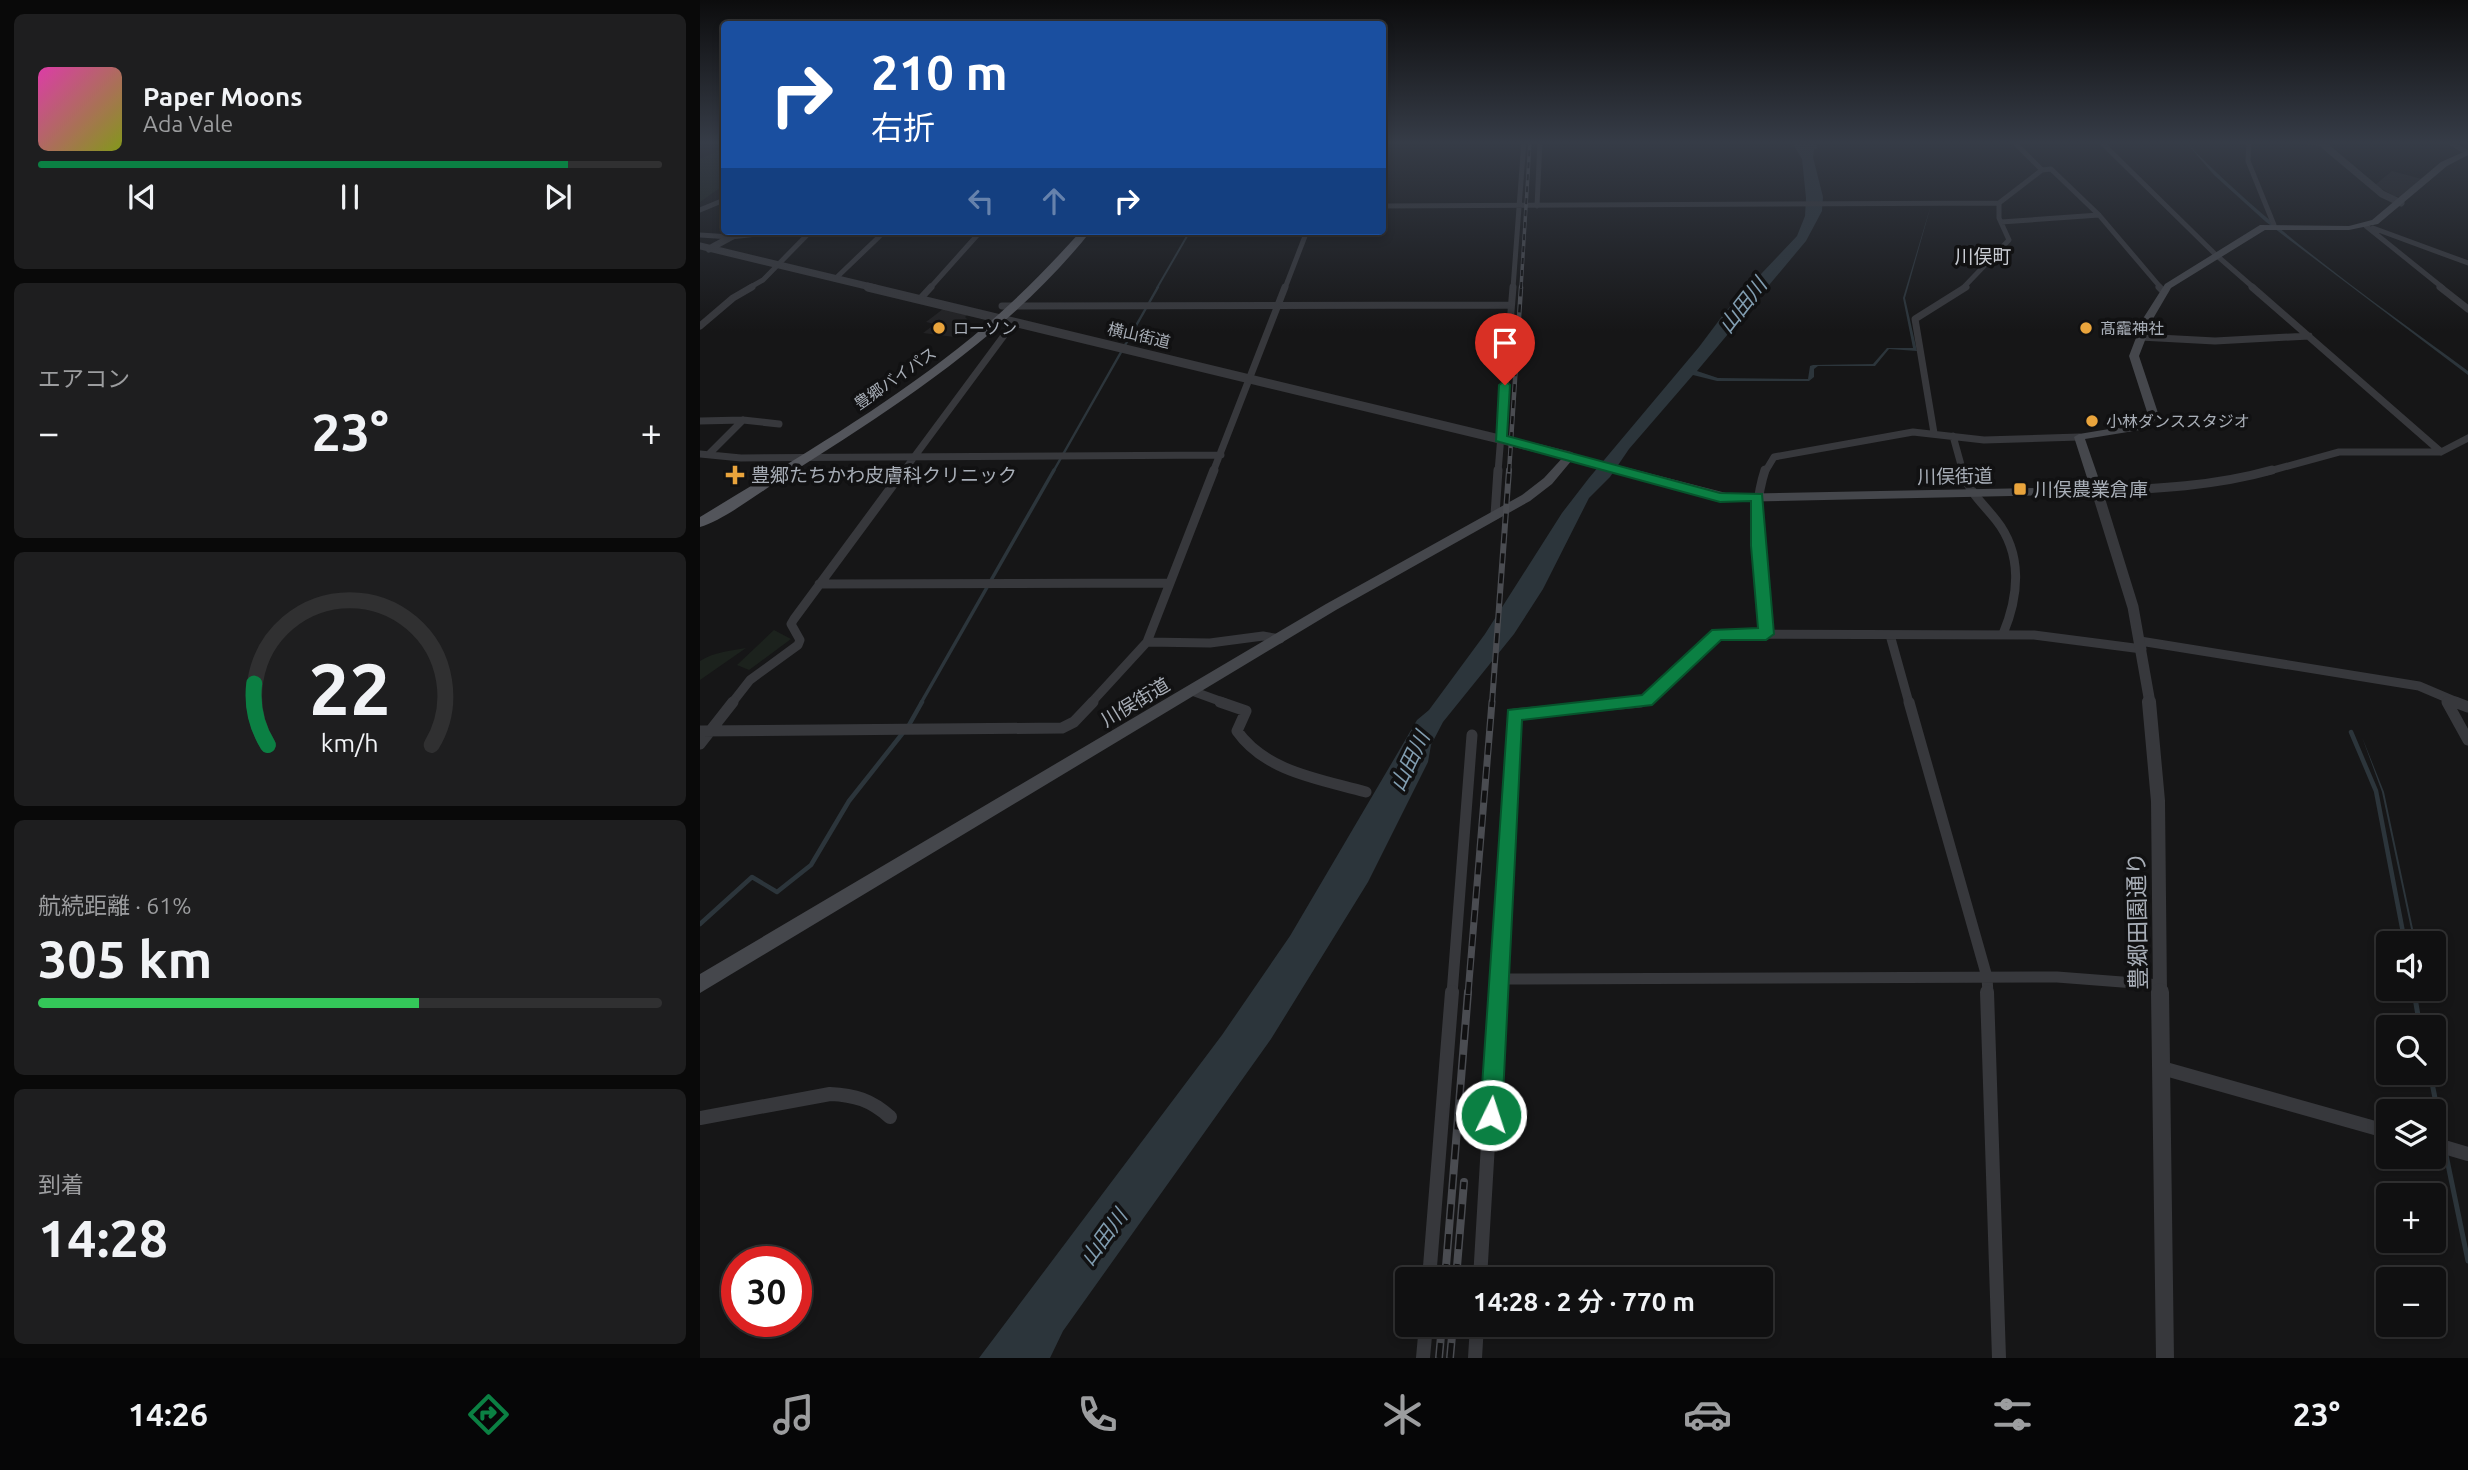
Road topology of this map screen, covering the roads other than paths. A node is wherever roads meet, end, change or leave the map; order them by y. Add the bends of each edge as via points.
1 (1702, 204) edge
2 (1999, 204) edge
3 (2088, 204) edge
4 (2165, 204) edge
5 (2265, 204) edge
6 (2399, 204) edge
7 (1537, 205) joint
8 (1386, 206) edge
9 (1518, 206) junction
10 (2099, 215) junction
11 (2001, 222) junction
12 (2274, 225) junction
13 (2367, 226) junction
14 (700, 235) edge
15 (735, 235) edge
16 (749, 235) edge
17 (807, 235) edge
18 (881, 235) edge
19 (977, 235) edge
20 (1074, 235) edge
21 (1082, 235) edge
22 (1305, 235) edge
23 (732, 237) junction
24 (700, 246) edge
25 (710, 248) junction
26 (700, 254) edge
27 (2216, 254) junction
28 (2468, 263) edge
29 (779, 265) junction
30 (835, 279) junction
31 (2163, 291) junction
32 (920, 299) junction
33 (1510, 305) junction
34 (1276, 306) junction
35 (2468, 309) edge
36 (1000, 312) junction
37 (1014, 322) junction
38 (700, 326) edge
39 (2309, 336) junction
40 (2140, 337) junction
41 (1250, 378) junction
42 (743, 420) junction
43 (700, 421) edge
44 (779, 424) dead end
45 (1934, 433) junction
46 (1953, 436) junction
47 (2080, 437) junction
48 (1501, 438) junction
49 (2468, 438) edge
50 (2441, 452) junction
51 (710, 453) junction
52 (700, 454) edge
53 (1221, 455) junction
54 (1570, 456) junction
55 (806, 457) junction
56 (913, 457) junction
57 (792, 458) junction
58 (2097, 491) junction
59 (1972, 496) junction
60 (1757, 497) junction
61 (700, 514) edge
62 (1495, 515) junction
63 (700, 523) edge
64 (1170, 583) junction
65 (819, 584) junction
66 (1766, 634) junction
67 (1890, 635) junction
68 (2003, 635) junction
69 (1280, 639) junction
70 (1147, 642) junction
71 (2141, 645) junction
72 (1192, 691) junction
73 (2445, 697) junction
74 (2468, 707) edge
75 (705, 731) edge
76 (1472, 735) dead end
77 (2468, 740) edge
78 (700, 744) edge
79 (1366, 792) dead end
80 (1987, 977) junction
81 (1499, 979) junction
82 (700, 984) edge
83 (2161, 985) junction
84 (2162, 1068) junction
85 (890, 1117) dead end
86 (700, 1118) edge
87 (2376, 1128) edge
88 (2446, 1148) edge
89 (2468, 1154) edge
90 (1430, 1267) edge
91 (1481, 1267) edge
92 (1425, 1337) edge
93 (1476, 1337) edge
94 (1423, 1358) edge
95 (1475, 1358) edge
96 (1999, 1358) edge
97 (2165, 1358) edge

1 - 7 street
2 - 11 street
3 - 10 street
4 - 27 street
5 - 12 street
6 - 13 main road
7 - 9 street
8 - 9 street
9 - 33 street
10 - 11 street
10 - 31 street
11 - 45 street via 2009,240 1968,285 1915,319
12 - 13 main road, 川俣街道
12 - 27 main road, 川俣街道 via 2253,231
13 - 28 street
13 - 35 street
14 - 23 street
15 - 23 street
16 - 23 street
17 - 29 street
18 - 30 street
19 - 32 street
20 - 36 main road, 豊郷バイパス
21 - 36 main road, 豊郷バイパス
22 - 34 street
23 - 25 street
24 - 25 street, 横山街道
25 - 26 street
25 - 29 street, 横山街道
27 - 31 main road, 川俣街道
27 - 39 street
29 - 30 street, 横山街道
29 - 38 street
30 - 32 street, 横山街道
31 - 40 main road, 川俣街道
32 - 36 street, 横山街道
33 - 34 street
33 - 48 street
34 - 36 street
34 - 41 street
36 - 37 street, 横山街道
36 - 55 main road, 豊郷バイパス via 923,378
36 - 57 main road, 豊郷バイパス
37 - 41 street, 横山街道
37 - 56 street
39 - 40 street via 2215,341
39 - 50 street
40 - 47 main road, 川俣街道 via 2134,356 2154,416 2129,430
41 - 48 street, 横山街道
41 - 53 street
42 - 43 street
42 - 44 street
42 - 51 street
45 - 46 street, 川俣街道
45 - 60 street, 川俣街道 via 1891,434 1774,457
46 - 47 street, 川俣街道 via 2007,440
46 - 59 street
47 - 58 main road
48 - 54 street, 横山街道
48 - 62 street
49 - 50 street
50 - 58 street via 2339,452 2248,478
51 - 52 street
51 - 57 street
53 - 56 street
53 - 64 street
54 - 60 main road, 川俣街道 via 1720,497
54 - 62 main road, 川俣街道 via 1537,490
55 - 56 street
55 - 57 street
55 - 63 main road, 豊郷バイパス
56 - 65 street
57 - 61 main road, 豊郷バイパス
58 - 59 main road, 川俣街道
58 - 71 street, 豊郷田園通り
59 - 60 main road, 川俣街道
59 - 68 street via 1995,518 2017,561 2013,613
60 - 66 street
62 - 69 main road, 川俣街道
64 - 65 street
64 - 70 street
65 - 75 street via 791,624 798,645 750,680
66 - 67 street
66 - 81 street via 1717,634 1646,701 1514,714
67 - 68 street
67 - 80 street
68 - 71 street
69 - 70 street
69 - 72 main road, 川俣街道
70 - 75 street via 1074,722 1062,727
71 - 73 street via 2418,687
71 - 83 street, 豊郷田園通り via 2158,801
72 - 79 street via 1246,711 1237,731 1243,743 1269,763
72 - 82 main road, 川俣街道
73 - 74 street
73 - 77 street
75 - 78 street
76 - 90 street
80 - 81 street
80 - 83 street
80 - 96 street
81 - 91 street
83 - 84 street, 豊郷田園通り
84 - 87 street
84 - 97 street, 豊郷田園通り
85 - 86 street via 870,1100 849,1094 793,1098
88 - 89 street
92 - 94 street
93 - 95 street

